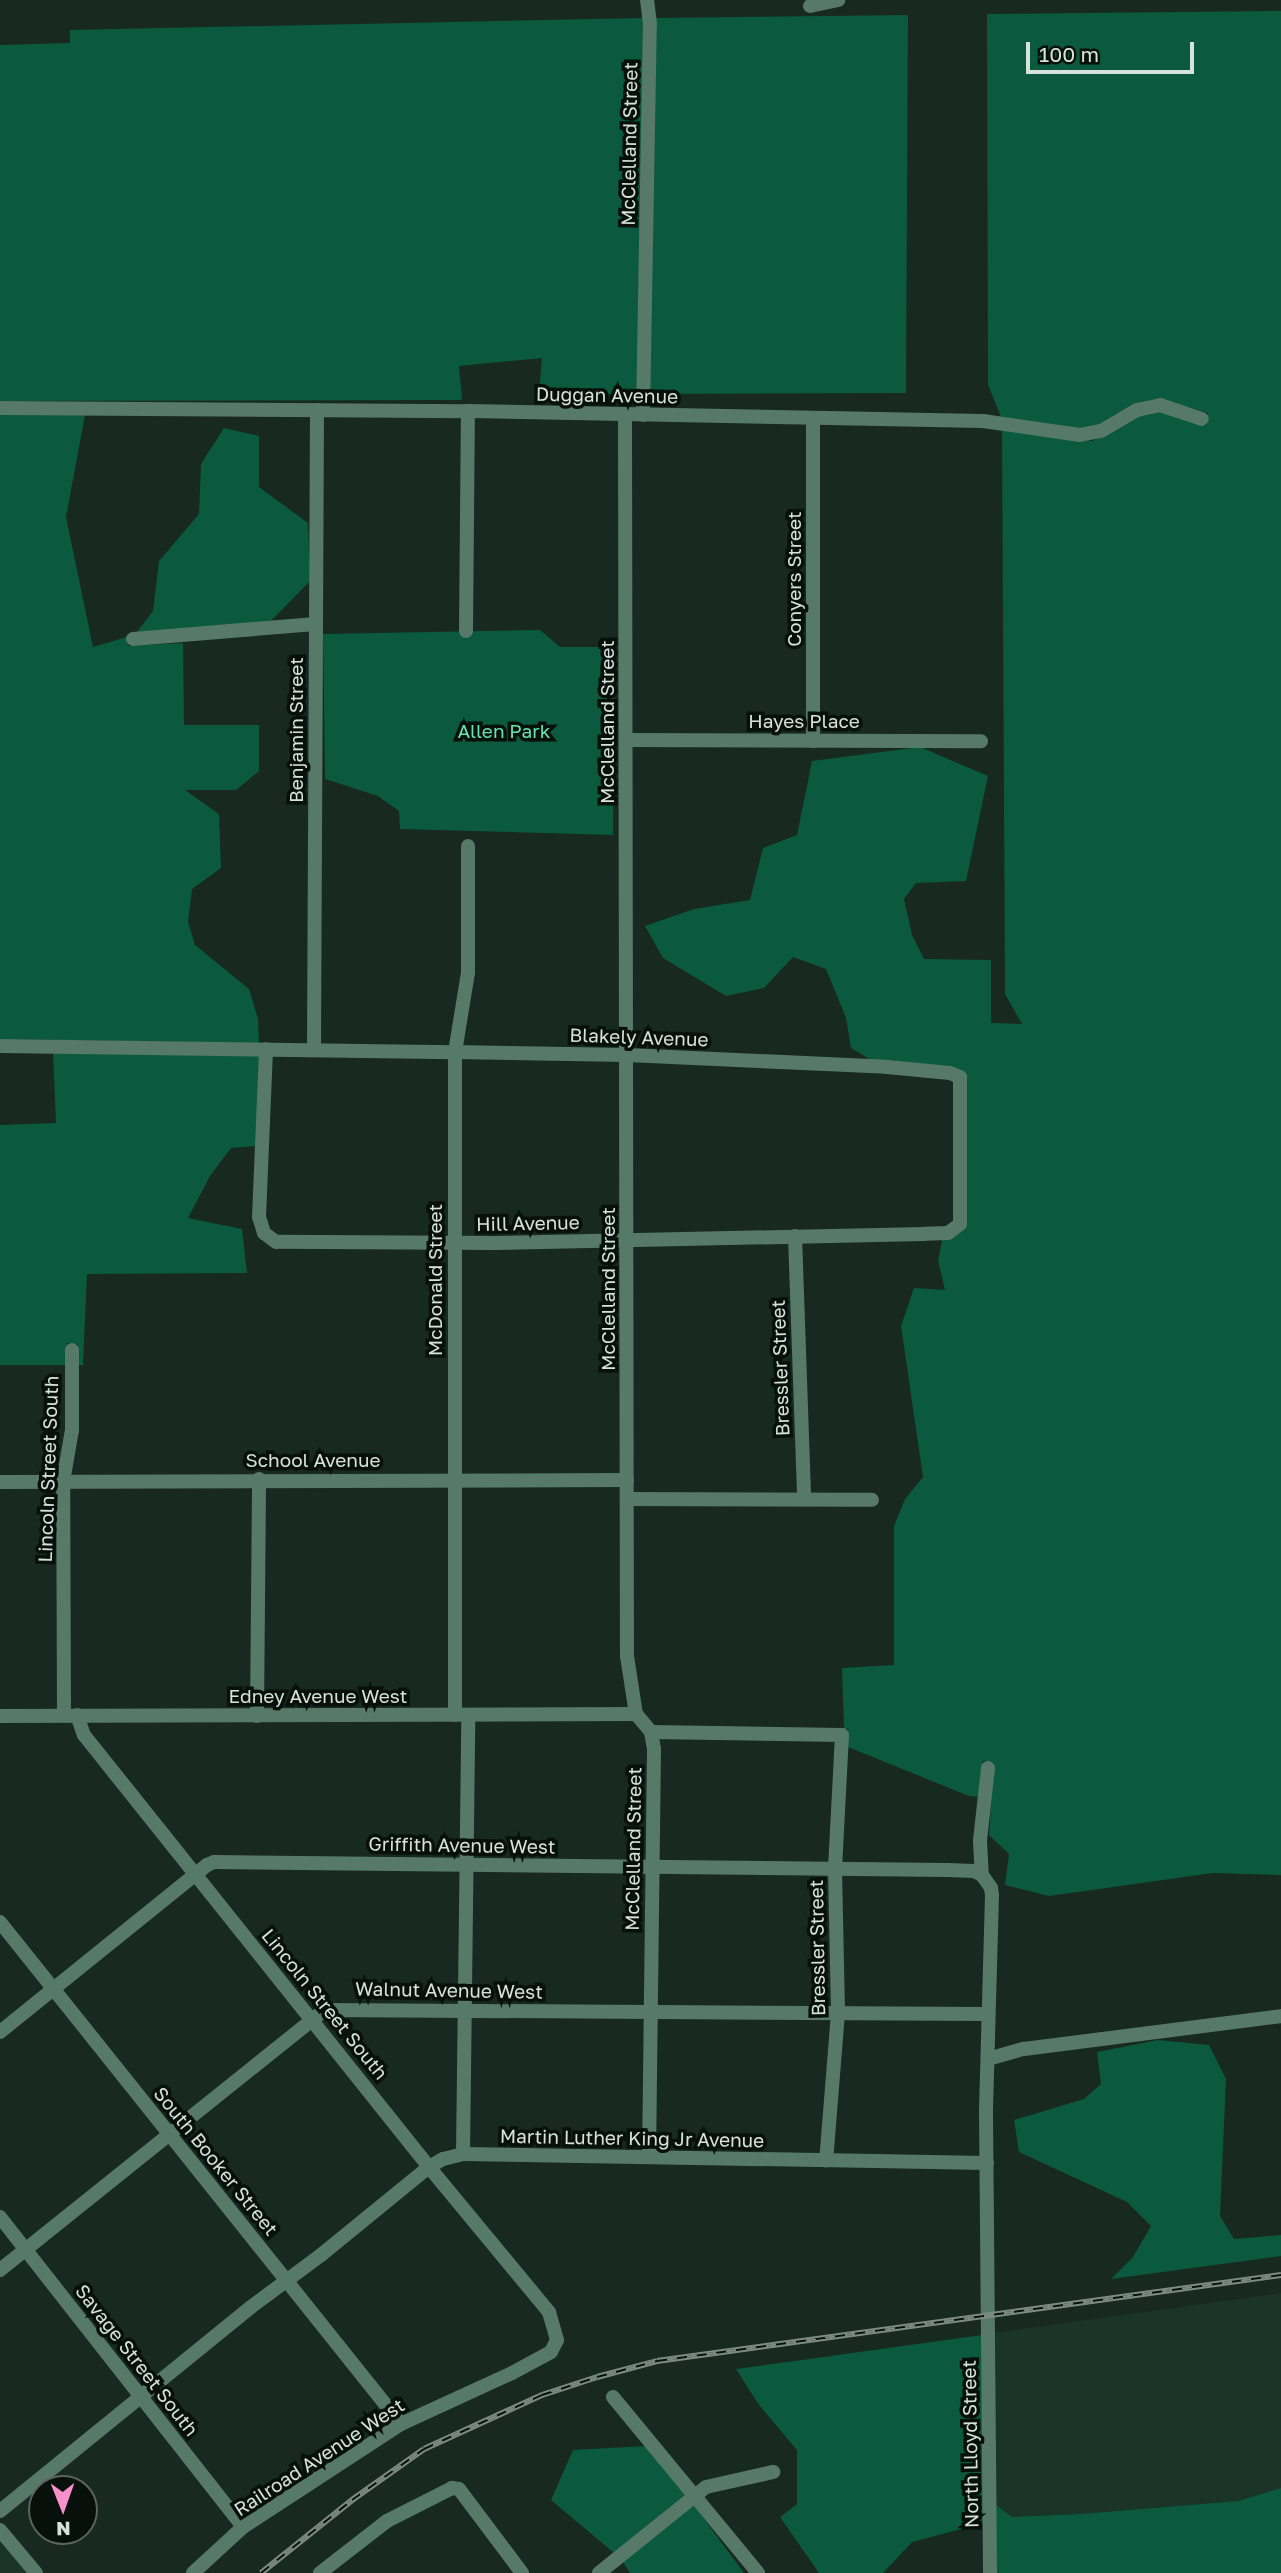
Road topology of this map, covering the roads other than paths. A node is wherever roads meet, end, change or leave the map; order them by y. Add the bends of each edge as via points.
1 (647, 0) edge
2 (838, 0) edge
3 (810, 6) dead end
4 (0, 408) edge
5 (317, 410) junction
6 (468, 411) junction
7 (625, 414) junction
8 (643, 415) junction
9 (813, 418) junction
10 (1202, 419) dead end
11 (315, 624) junction
12 (466, 631) dead end
13 (133, 639) dead end
14 (626, 740) junction
15 (981, 740) dead end
16 (813, 741) junction
17 (468, 846) dead end
18 (0, 1046) edge
19 (266, 1049) junction
20 (314, 1050) junction
21 (455, 1052) junction
22 (627, 1055) junction
23 (795, 1236) junction
24 (628, 1241) junction
25 (454, 1243) junction
26 (72, 1350) dead end
27 (259, 1479) junction
28 (453, 1479) junction
29 (627, 1480) junction
30 (0, 1482) edge
31 (63, 1482) junction
32 (627, 1499) junction
33 (804, 1499) junction
34 (872, 1500) dead end
35 (636, 1714) junction
36 (70, 1715) junction
37 (461, 1715) junction
38 (0, 1716) edge
39 (257, 1716) junction
40 (651, 1732) junction
41 (988, 1768) dead end
42 (467, 1864) junction
43 (653, 1868) junction
44 (835, 1869) junction
45 (982, 1875) junction
46 (198, 1876) junction
47 (0, 1922) edge
48 (55, 1990) junction
49 (465, 2010) junction
50 (652, 2011) junction
51 (838, 2013) junction
52 (989, 2014) junction
53 (1281, 2016) edge
54 (313, 2018) junction
55 (0, 2032) edge
56 (988, 2059) junction
57 (168, 2134) junction
58 (463, 2154) junction
59 (649, 2157) junction
60 (826, 2161) junction
61 (987, 2163) junction
62 (429, 2167) junction
63 (0, 2217) edge
64 (25, 2249) junction
65 (0, 2270) edge
66 (286, 2281) junction
67 (549, 2312) joint
68 (142, 2396) junction
69 (613, 2397) dead end
70 (401, 2424) junction
71 (773, 2472) dead end
72 (695, 2494) junction
73 (0, 2511) edge
74 (243, 2527) junction
75 (0, 2530) edge
76 (36, 2573) edge
77 (193, 2573) edge
78 (320, 2573) edge
79 (522, 2573) edge
80 (599, 2573) edge
81 (758, 2573) edge
82 (990, 2573) edge

1 - 8 street, McClelland Street
2 - 3 street
4 - 5 street, Duggan Avenue
5 - 6 street, Duggan Avenue
5 - 11 street, Benjamin Street
6 - 7 street, Duggan Avenue
6 - 12 street
7 - 8 street, Duggan Avenue
7 - 14 street, McClelland Street
8 - 9 street, Duggan Avenue
9 - 10 street, Duggan Avenue via 984,421 1080,435 1101,431 1150,406 1165,405
9 - 16 street, Conyers Street
11 - 13 street
11 - 20 street, Benjamin Street
14 - 16 street, Hayes Place
14 - 22 street, McClelland Street
15 - 16 street, Hayes Place
17 - 21 street, McDonald Street via 468,973
18 - 19 street, Blakely Avenue
19 - 20 street, Blakely Avenue
19 - 25 street, Hill Avenue via 258,1217 264,1233 281,1243
20 - 21 street, Blakely Avenue
21 - 22 street, Blakely Avenue
21 - 25 street, McDonald Street
22 - 23 street, Blakely Avenue via 887,1067 960,1077 961,1219 956,1228 948,1233
22 - 24 street, McClelland Street
23 - 24 street, Hill Avenue
23 - 33 street, Bressler Street
24 - 25 street, Hill Avenue
24 - 29 street, McClelland Street
25 - 28 street, McDonald Street
26 - 31 street, Lincoln Street South via 72,1430
27 - 28 street, School Avenue
27 - 31 street, School Avenue
27 - 39 street
28 - 29 street, School Avenue
28 - 37 street, McDonald Street
29 - 32 street, McClelland Street
30 - 31 street, School Avenue
31 - 36 street, Lincoln Street South
32 - 33 street
32 - 35 street, McClelland Street via 627,1657
33 - 34 street
35 - 37 street, Edney Avenue West
35 - 40 street
36 - 38 street, Edney Avenue West
36 - 39 street, Edney Avenue West
36 - 46 street, Lincoln Street South
37 - 39 street, Edney Avenue West
37 - 42 street, McDonald Street
40 - 43 street, McClelland Street
40 - 44 street, Bressler Street via 842,1735
41 - 45 street via 980,1841
42 - 43 street, Griffith Avenue West
42 - 46 street, Griffith Avenue West via 214,1862
42 - 49 street, McDonald Street
43 - 44 street, Griffith Avenue West
43 - 50 street, McClelland Street
44 - 45 street, Griffith Avenue West via 974,1871
44 - 51 street, Bressler Street
45 - 52 street via 992,1895
46 - 48 street, Griffith Avenue West
46 - 54 street, Lincoln Street South
47 - 48 street, South Booker Street
48 - 55 street, Griffith Avenue West
48 - 57 street, South Booker Street
49 - 50 street, Walnut Avenue West
49 - 54 street, Walnut Avenue West via 340,2008 324,2010
49 - 58 street, McDonald Street
50 - 51 street, Walnut Avenue West
50 - 59 street, McClelland Street
51 - 52 street, Walnut Avenue West
51 - 60 street, Bressler Street
52 - 56 street
53 - 56 street via 1024,2049
54 - 57 street, Walnut Avenue West
54 - 62 street, Lincoln Street South
56 - 61 street
57 - 64 street, Walnut Avenue West
57 - 66 street, South Booker Street
58 - 59 street, Martin Luther King Jr Avenue
58 - 62 street, Martin Luther King Jr Avenue
59 - 60 street, Martin Luther King Jr Avenue
60 - 61 street, Martin Luther King Jr Avenue
61 - 82 street, North Lloyd Street
62 - 66 street, Martin Luther King Jr Avenue
62 - 67 street, Lincoln Street South
63 - 64 street, Savage Street South
64 - 65 street, Walnut Avenue West
64 - 68 street, Savage Street South
66 - 68 street, Martin Luther King Jr Avenue
66 - 70 street, South Booker Street
67 - 70 street, Railroad Avenue West via 557,2340 551,2352
68 - 73 street, Martin Luther King Jr Avenue
68 - 74 street, Savage Street South
69 - 72 street
70 - 74 street, Railroad Avenue West
71 - 72 street via 706,2487
72 - 80 street
72 - 81 street
74 - 77 street, Railroad Avenue West
75 - 76 street
78 - 79 street via 387,2521 443,2491 459,2489

